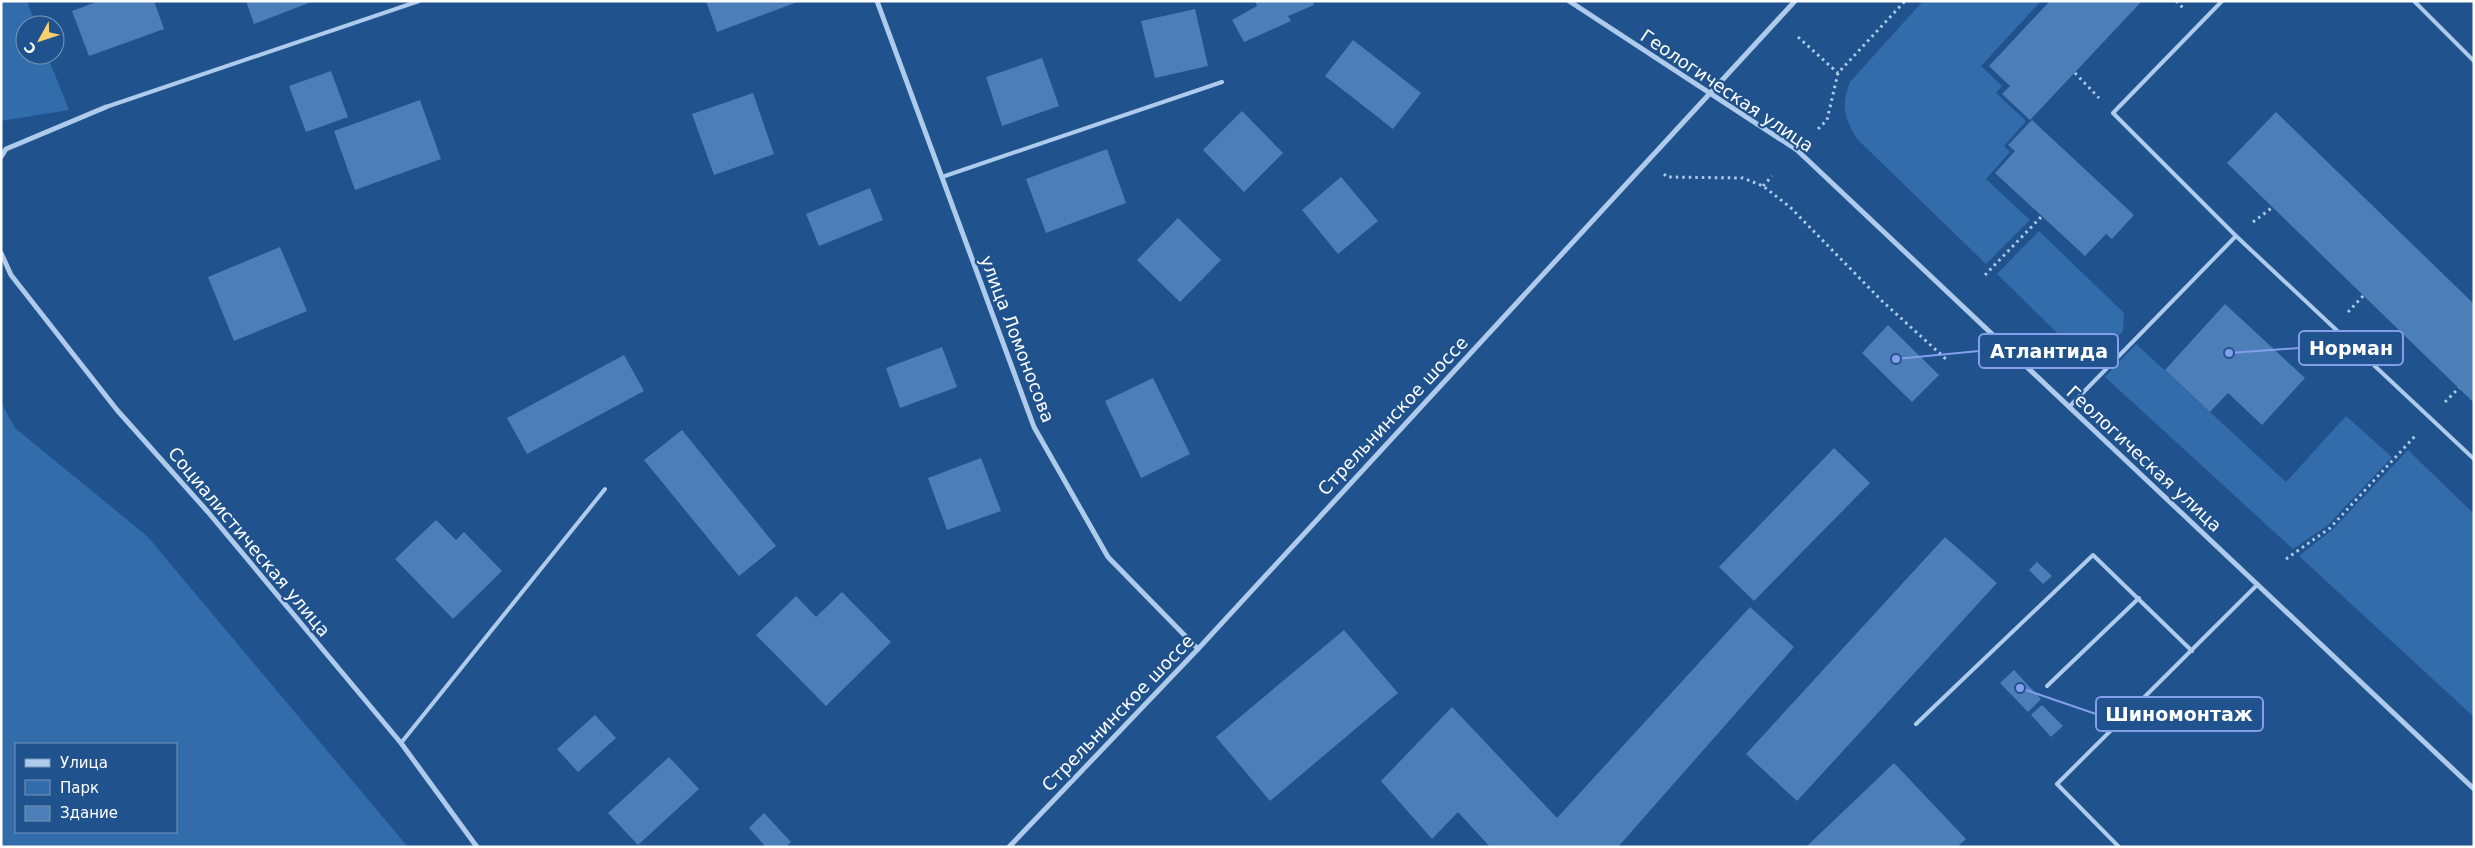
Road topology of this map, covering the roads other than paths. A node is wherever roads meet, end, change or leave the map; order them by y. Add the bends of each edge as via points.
1 (419, 1) edge
2 (877, 1) edge
3 (1569, 1) edge
4 (1794, 1) edge
5 (2222, 1) edge
6 (2414, 1) edge
7 (2474, 60) edge
8 (1222, 82) dead end
9 (1708, 94) junction
10 (106, 107) joint
11 (1, 157) edge
12 (942, 177) junction
13 (2236, 236) junction
14 (1, 254) edge
15 (2069, 407) junction
16 (2474, 459) edge
17 (605, 489) dead end
18 (2257, 585) junction
19 (2139, 598) junction
20 (1198, 649) junction
21 (2192, 651) junction
22 (2048, 686) dead end
23 (1916, 724) dead end
24 (401, 743) junction
25 (2474, 789) edge
26 (477, 847) edge
27 (1009, 847) edge
28 (2119, 847) edge

1 - 10 lane
2 - 12 street, улица Ломоносова
3 - 9 street, Геологическая улица
4 - 9 street, Стрельнинское шоссе
5 - 13 lane via 2113,113
6 - 7 lane
8 - 12 lane
9 - 15 street, Геологическая улица via 1797,150
9 - 20 street, Стрельнинское шоссе
10 - 11 street via 6,149
12 - 20 street, улица Ломоносова via 1034,427 1108,558
13 - 15 lane
13 - 16 lane
14 - 24 street, Социалистическая улица via 12,275 117,410 208,512
15 - 18 street, Геологическая улица
17 - 24 lane
18 - 21 lane
18 - 25 street, Геологическая улица
19 - 21 lane
19 - 22 lane
19 - 23 lane via 2093,555
20 - 27 street, Стрельнинское шоссе
21 - 28 lane via 2057,784
24 - 26 street, Социалистическая улица

